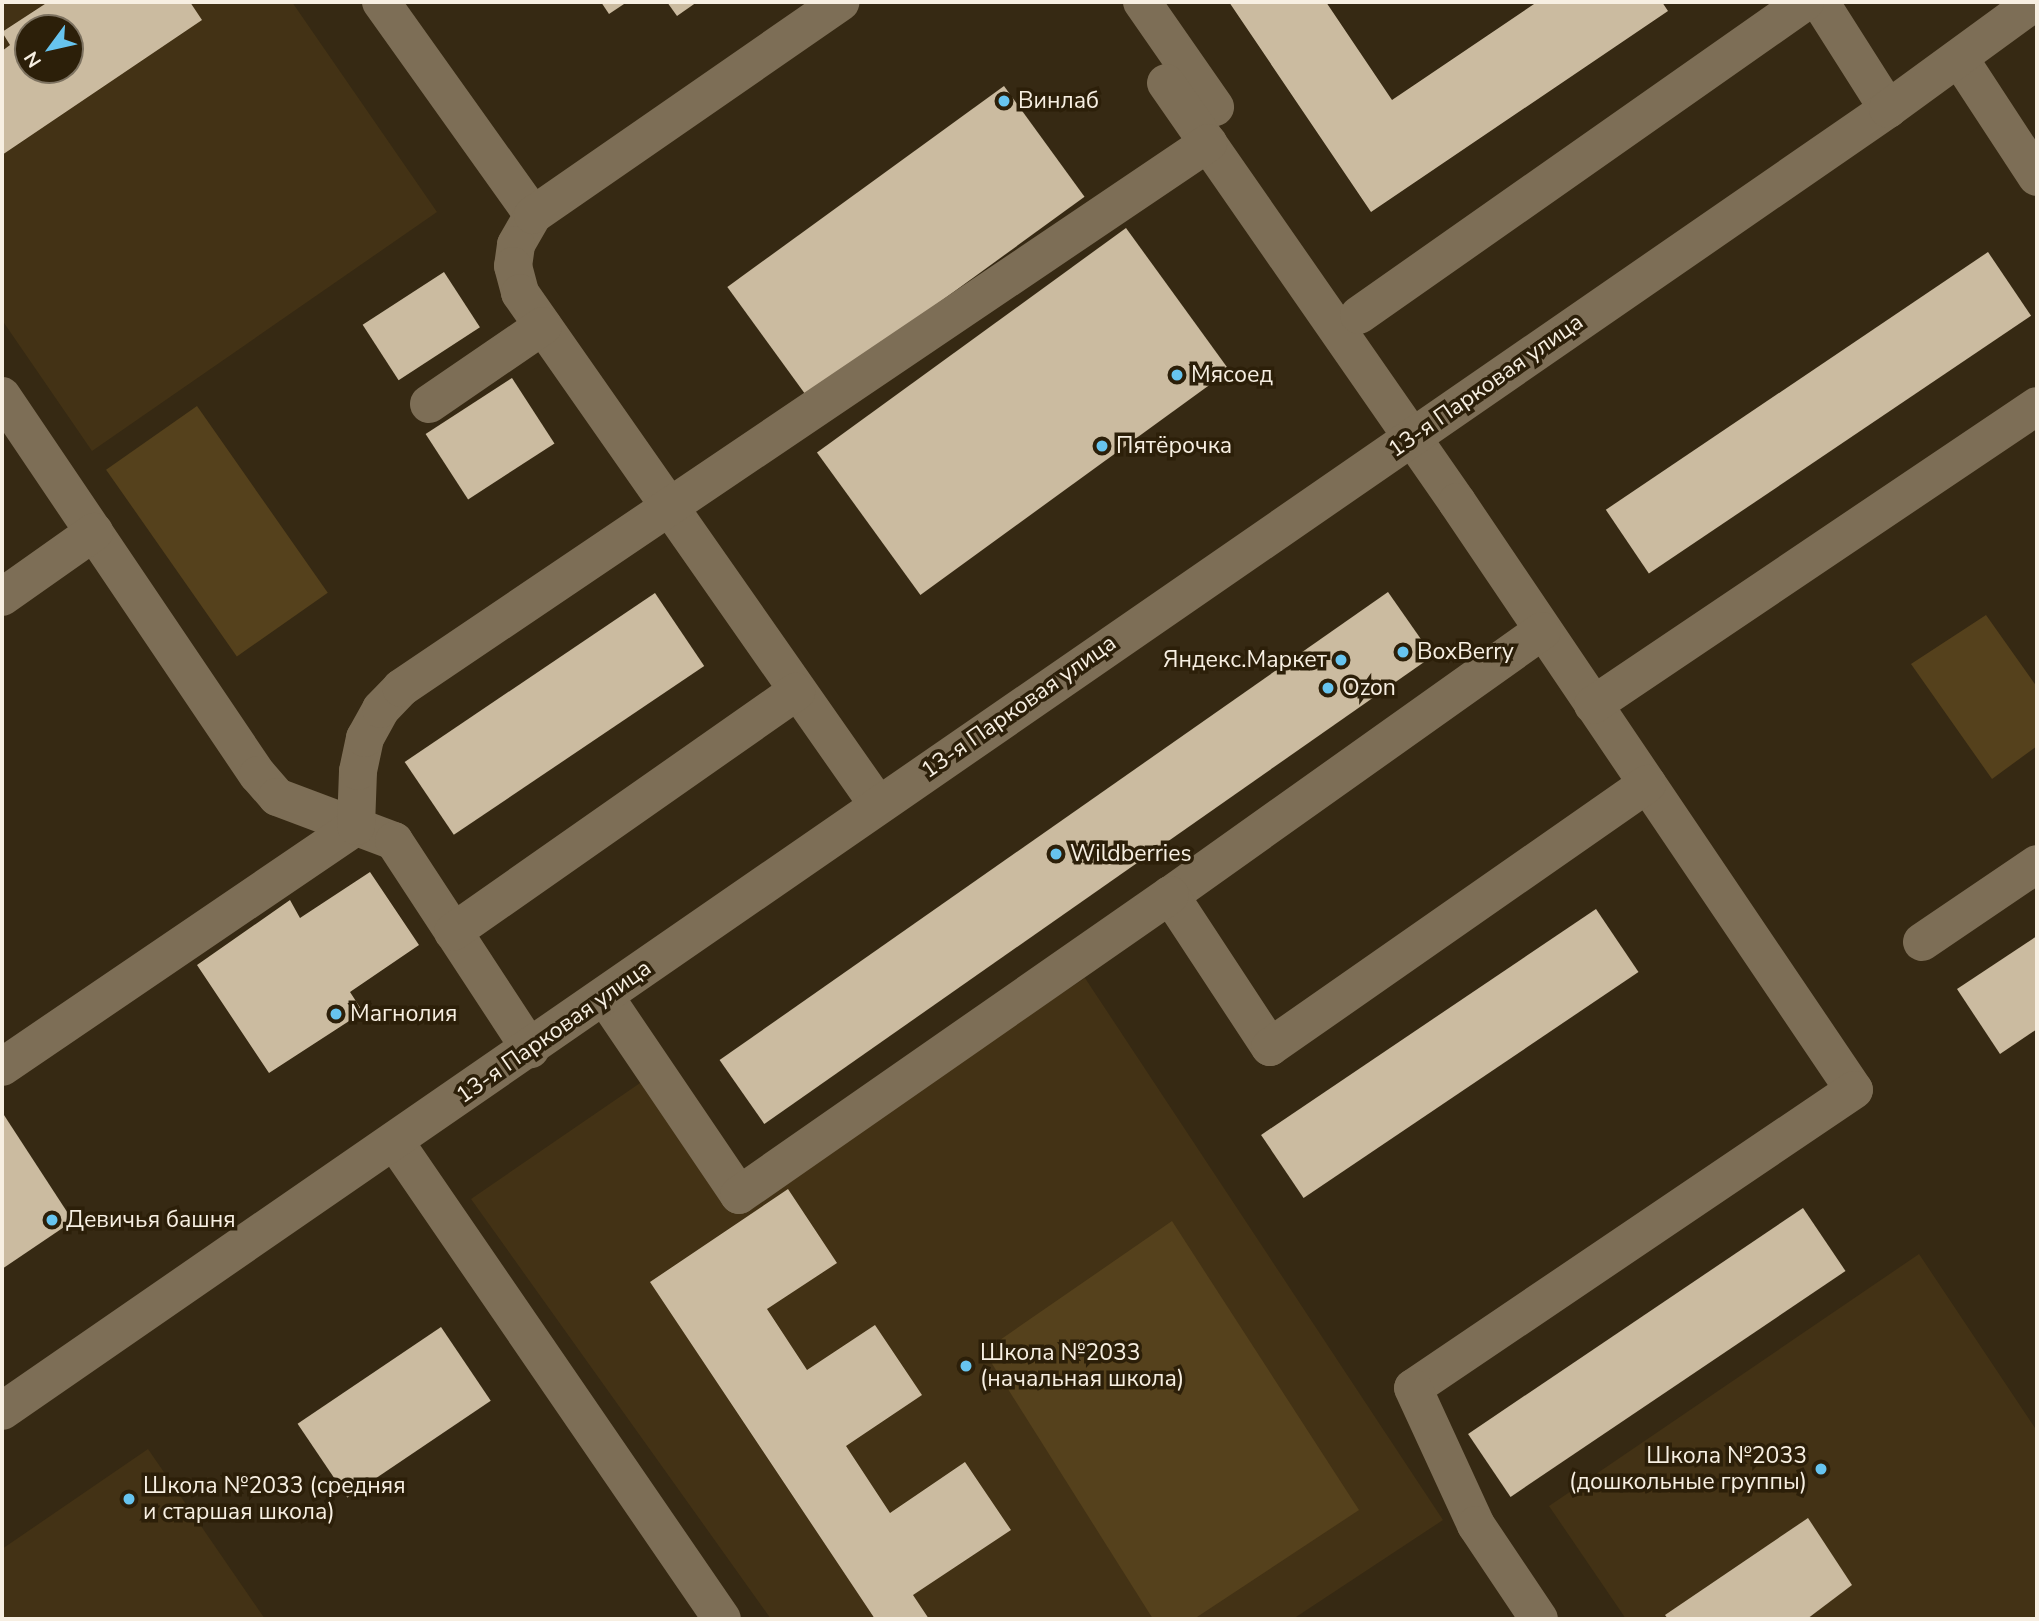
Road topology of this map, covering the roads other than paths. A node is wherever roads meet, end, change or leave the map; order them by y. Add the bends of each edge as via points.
1 (381, 2) edge
2 (841, 2) edge
3 (1142, 2) edge
4 (1805, 2) edge
5 (1820, 2) edge
6 (2035, 2) edge
7 (1959, 58) junction
8 (1166, 83) dead end
9 (1888, 109) junction
10 (1208, 143) junction
11 (2037, 177) edge
12 (533, 215) junction
13 (1359, 316) junction
14 (543, 326) junction
15 (2, 396) edge
16 (429, 404) dead end
17 (2037, 406) edge
18 (1423, 430) junction
19 (671, 508) junction
20 (94, 532) junction
21 (2, 597) edge
22 (1542, 631) junction
23 (796, 692) junction
24 (1593, 705) junction
25 (1647, 784) junction
26 (878, 804) junction
27 (356, 826) junction
28 (2037, 864) edge
29 (1170, 895) junction
30 (453, 932) junction
31 (1922, 942) dead end
32 (604, 997) junction
33 (530, 1049) junction
34 (2, 1067) edge
35 (395, 1142) junction
36 (2, 1411) edge
37 (722, 1619) edge
38 (1539, 1619) edge

1 - 12 street
2 - 12 street
3 - 13 street
4 - 13 street
5 - 9 street
6 - 7 street, 13-я Парковая улица
7 - 9 street, 13-я Парковая улица
7 - 11 street
8 - 10 street
9 - 18 street, 13-я Парковая улица
10 - 18 street
10 - 19 street
12 - 14 street via 516,245 513,266 520,293
13 - 18 street
14 - 16 street
14 - 19 street
15 - 20 street
17 - 24 street
18 - 22 street
18 - 26 street, 13-я Парковая улица
19 - 23 street
19 - 27 street via 401,688 365,738 358,771
20 - 21 street
20 - 27 street via 277,797
22 - 24 street
22 - 29 street
23 - 26 street
23 - 30 street
24 - 25 street
25 - 29 street via 1270,1047
25 - 38 street via 1854,1090 1413,1388 1476,1525
26 - 32 street, 13-я Парковая улица
27 - 30 street via 394,841
27 - 34 street
28 - 31 street
29 - 32 street via 740,1195
30 - 33 street
32 - 33 street, 13-я Парковая улица
33 - 35 street, 13-я Парковая улица
35 - 36 street, 13-я Парковая улица
35 - 37 street

